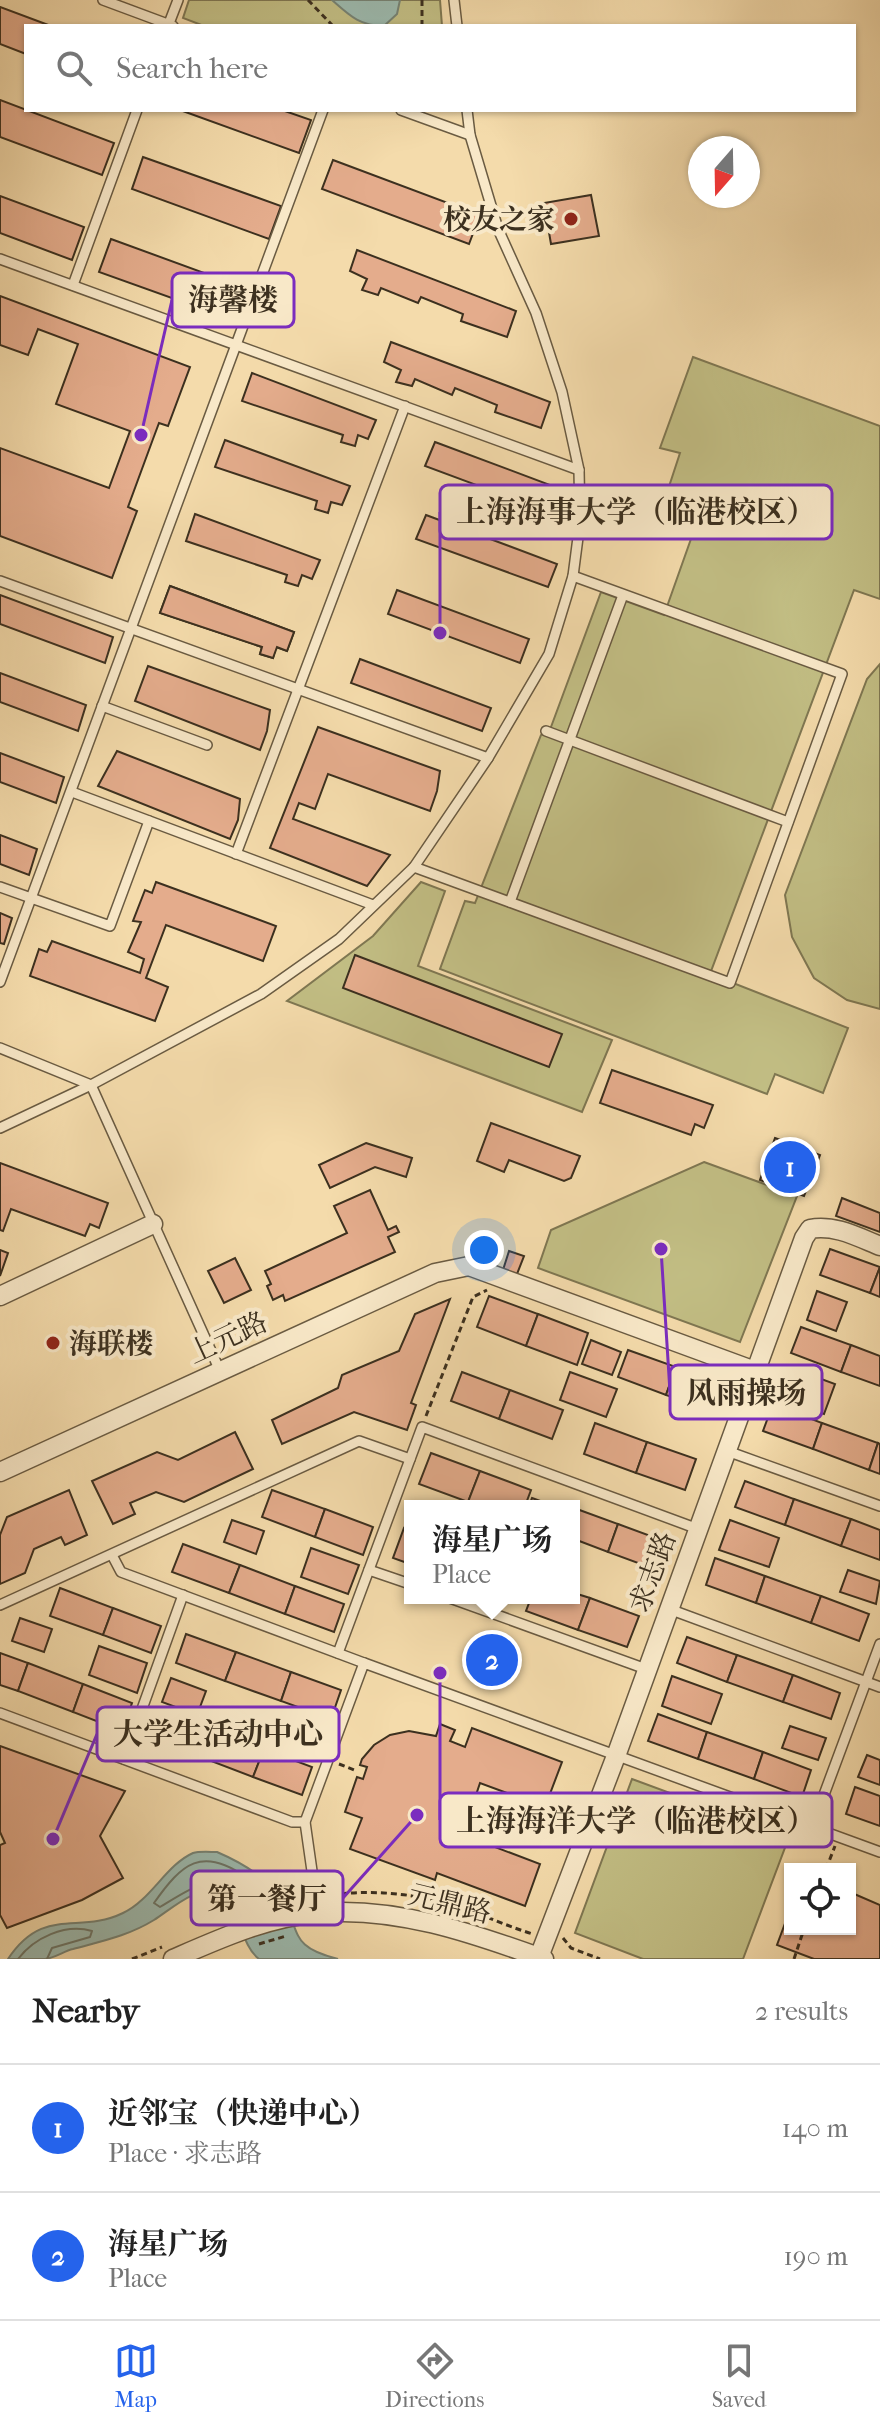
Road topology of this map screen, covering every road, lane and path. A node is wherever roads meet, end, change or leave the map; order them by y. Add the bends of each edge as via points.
1 (103, 0) edge
2 (178, 0) edge
3 (308, 0) edge
4 (422, 0) edge
5 (454, 0) edge
6 (167, 24) edge
7 (170, 24) edge
8 (331, 24) edge
9 (422, 24) edge
10 (457, 24) edge
11 (136, 112) edge
12 (322, 112) edge
13 (407, 112) edge
14 (467, 112) edge
15 (470, 135) junction
16 (0, 259) edge
17 (73, 285) junction
18 (236, 344) junction
19 (405, 406) junction
20 (579, 470) junction
21 (573, 576) junction
22 (0, 581) edge
23 (623, 595) junction
24 (131, 628) junction
25 (299, 687) junction
26 (102, 706) junction
27 (546, 731) dead end
28 (570, 741) junction
29 (207, 745) dead end
30 (488, 758) junction
31 (72, 792) junction
32 (149, 821) junction
33 (788, 822) junction
34 (236, 854) junction
35 (414, 867) junction
36 (0, 887) edge
37 (31, 898) junction
38 (510, 902) junction
39 (373, 905) junction
40 (0, 982) edge
41 (0, 1048) edge
42 (91, 1085) junction
43 (0, 1128) edge
44 (153, 1224) junction
45 (880, 1246) edge
46 (0, 1296) edge
47 (473, 1297) dead end
48 (220, 1371) junction
49 (755, 1371) junction
50 (422, 1427) junction
51 (727, 1451) junction
52 (410, 1459) junction
53 (0, 1472) edge
54 (880, 1506) edge
55 (698, 1529) junction
56 (112, 1555) junction
57 (369, 1570) junction
58 (404, 1582) edge
59 (183, 1595) junction
60 (467, 1604) edge
61 (0, 1605) edge
62 (669, 1609) junction
63 (880, 1644) edge
64 (338, 1653) junction
65 (364, 1663) junction
66 (646, 1669) junction
67 (866, 1682) junction
68 (880, 1687) edge
69 (0, 1713) edge
70 (616, 1756) junction
71 (124, 1759) junction
72 (328, 1760) junction
73 (357, 1771) dead end
74 (305, 1822) junction
75 (812, 1827) junction
76 (838, 1837) junction
77 (880, 1852) edge
78 (828, 1863) edge
79 (322, 1904) junction
80 (802, 1935) edge
81 (287, 1936) dead end
82 (555, 1940) junction
83 (258, 1944) dead end
84 (583, 1953) dead end
85 (541, 1958) edge
86 (173, 1959) edge
87 (581, 1959) edge
88 (794, 1959) edge

1 - 6 lane
2 - 7 lane
3 - 8 path
4 - 9 path
5 - 10 lane
11 - 17 lane
12 - 18 lane
13 - 15 lane
14 - 15 lane
15 - 20 lane via 498,229 536,313 562,392
16 - 17 lane
17 - 18 lane
18 - 19 lane
18 - 24 lane
19 - 20 lane
19 - 25 lane
20 - 21 lane
21 - 23 lane
21 - 30 lane via 549,654
22 - 24 lane
23 - 28 lane
23 - 33 lane via 842,674
24 - 25 lane
24 - 26 lane
25 - 30 lane
25 - 34 lane
26 - 29 lane
26 - 31 lane
27 - 28 lane
28 - 33 lane
28 - 38 lane
30 - 35 lane
31 - 32 lane
31 - 37 lane
32 - 34 lane
32 - 37 lane via 110,926
33 - 38 lane via 730,983
34 - 39 lane
35 - 38 lane
35 - 39 lane
36 - 37 lane
37 - 40 lane
39 - 42 lane via 339,939 261,994
41 - 42 lane
42 - 43 lane
42 - 44 lane
44 - 46 street
44 - 48 lane
45 - 49 street, 求志路 via 833,1228 810,1229
47 - 50 path
48 - 49 street, 上元路 via 435,1273 469,1266
48 - 53 street, 上元路
49 - 51 street, 求志路
50 - 52 lane
50 - 55 lane
51 - 54 lane
51 - 55 street, 求志路
52 - 56 lane via 359,1441
52 - 57 lane
55 - 62 street, 求志路
56 - 59 lane via 121,1572
56 - 61 lane
57 - 58 lane
57 - 64 lane
59 - 64 lane
59 - 71 lane
60 - 66 lane
62 - 66 street, 求志路
62 - 67 lane
63 - 67 lane
64 - 65 lane
65 - 70 lane
65 - 72 lane
66 - 70 street, 求志路
67 - 68 lane
67 - 75 lane
69 - 71 lane
70 - 75 lane
70 - 82 street, 求志路
71 - 74 lane via 292,1822
72 - 73 path
72 - 74 lane
74 - 79 lane
75 - 76 lane
76 - 77 lane
76 - 78 path
79 - 82 path via 383,1893 418,1897
79 - 85 street, 元鼎路 via 430,1922
79 - 86 street, 元鼎路
80 - 88 path
81 - 83 path
82 - 85 street, 求志路
84 - 87 path

